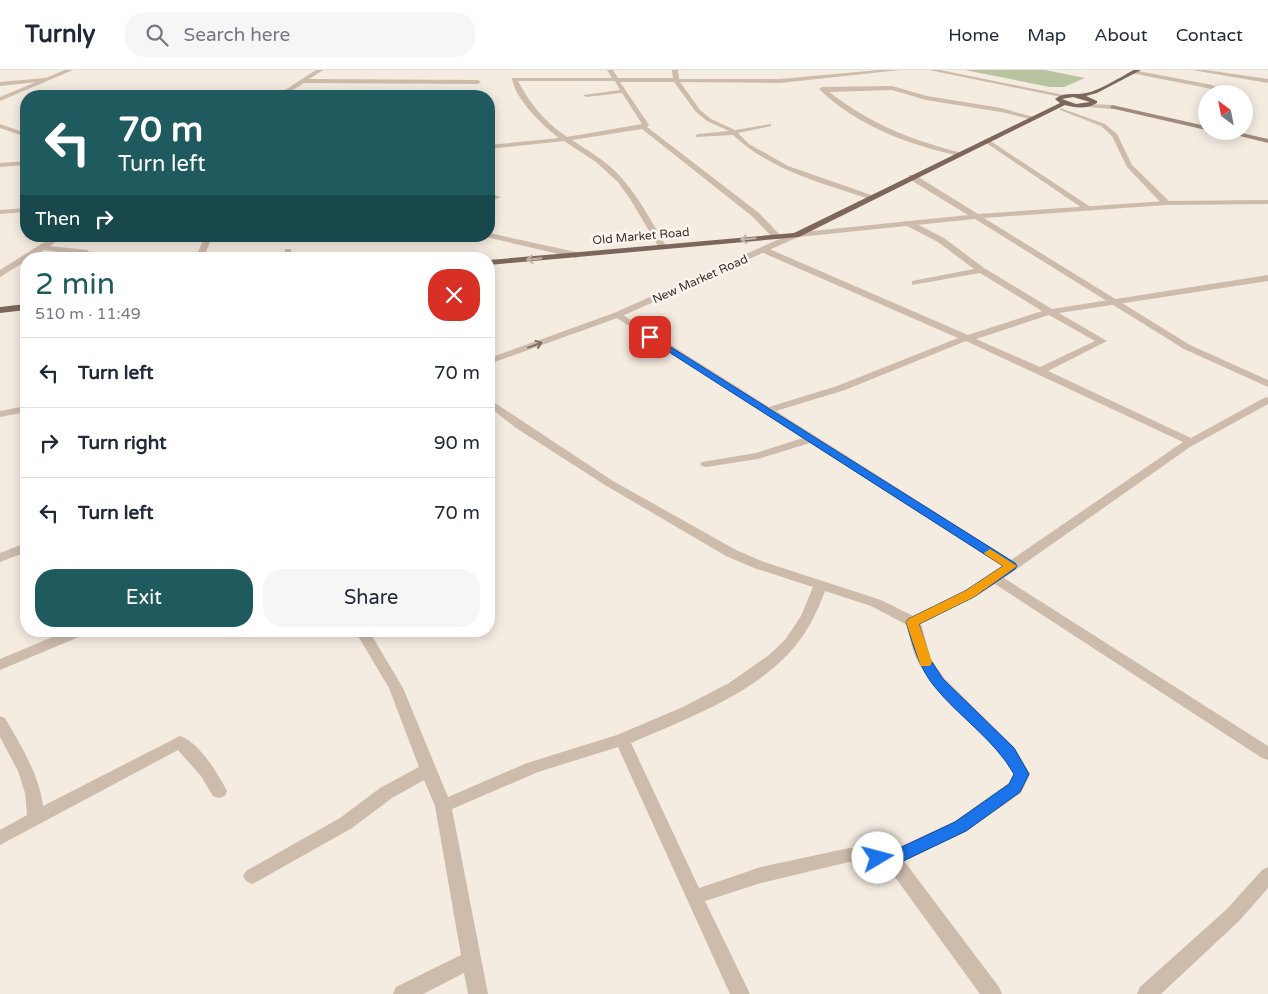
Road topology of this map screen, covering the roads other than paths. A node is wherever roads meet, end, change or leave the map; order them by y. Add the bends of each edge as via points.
1 (70, 70) edge
2 (320, 70) edge
3 (516, 70) edge
4 (610, 70) edge
5 (675, 70) edge
6 (897, 70) edge
7 (932, 70) edge
8 (1195, 70) edge
9 (1136, 71) edge
10 (800, 73) dead end
11 (514, 79) junction
12 (45, 80) junction
13 (615, 80) junction
14 (806, 80) junction
15 (302, 81) junction
16 (676, 81) junction
17 (478, 82) dead end
18 (1268, 82) edge
19 (0, 84) edge
20 (1202, 85) edge
21 (21, 90) edge
22 (288, 90) edge
23 (823, 90) junction
24 (20, 91) edge
25 (623, 91) junction
26 (1095, 92) junction
27 (586, 94) dead end
28 (1045, 94) junction
29 (1066, 96) junction
30 (1077, 96) junction
31 (0, 99) edge
32 (1091, 102) junction
33 (1061, 104) junction
34 (1112, 108) joint
35 (1034, 118) junction
36 (769, 125) dead end
37 (0, 126) edge
38 (1198, 126) edge
39 (643, 127) junction
40 (13, 131) junction
41 (0, 132) edge
42 (733, 132) junction
43 (20, 133) edge
44 (698, 136) dead end
45 (567, 138) junction
46 (990, 138) junction
47 (1253, 138) edge
48 (1268, 141) edge
49 (495, 146) edge
50 (960, 154) junction
51 (20, 163) edge
52 (0, 165) edge
53 (912, 177) junction
54 (873, 197) junction
55 (12, 200) dead end
56 (1268, 202) edge
57 (1166, 203) junction
58 (1088, 208) junction
59 (20, 210) edge
60 (1, 212) edge
61 (975, 217) junction
62 (908, 223) junction
63 (796, 235) junction
64 (495, 236) edge
65 (776, 236) junction
66 (50, 242) edge
67 (662, 246) junction
68 (42, 247) junction
69 (764, 250) junction
70 (34, 252) edge
71 (87, 252) dead end
72 (576, 254) junction
73 (20, 261) edge
74 (495, 262) edge
75 (981, 270) junction
76 (0, 274) edge
77 (1268, 278) edge
78 (915, 283) dead end
79 (1114, 302) junction
80 (20, 308) edge
81 (0, 310) edge
82 (1050, 312) junction
83 (617, 315) junction
84 (966, 338) junction
85 (495, 359) edge
86 (1040, 371) junction
87 (1268, 384) edge
88 (1268, 400) edge
89 (495, 407) edge
90 (20, 409) edge
91 (766, 411) junction
92 (0, 414) edge
93 (811, 439) junction
94 (1192, 442) junction
95 (706, 464) dead end
96 (20, 550) edge
97 (0, 558) edge
98 (1011, 566) junction
99 (995, 578) junction
100 (821, 585) junction
101 (912, 622) junction
102 (67, 637) edge
103 (366, 637) edge
104 (0, 665) edge
105 (0, 722) edge
106 (622, 740) junction
107 (1268, 754) edge
108 (428, 770) junction
109 (219, 791) dead end
110 (443, 806) junction
111 (36, 818) junction
112 (0, 838) edge
113 (892, 859) junction
114 (1268, 875) edge
115 (252, 876) dead end
116 (694, 897) junction
117 (472, 959) junction
118 (403, 994) edge
119 (478, 994) edge
120 (740, 994) edge
121 (992, 994) edge
122 (1148, 994) edge

1 - 12 street
2 - 15 street
3 - 11 street
4 - 13 street
5 - 16 street
6 - 14 street
7 - 28 street
8 - 18 street
9 - 20 street
9 - 26 main road
10 - 14 street
11 - 13 street
11 - 45 street via 530,108
12 - 19 street
12 - 21 street
13 - 16 street
13 - 25 street
14 - 16 street
14 - 23 street
15 - 17 street
15 - 22 street
16 - 42 street via 698,111
23 - 35 street via 892,88 926,98
23 - 50 street via 871,122 926,145
24 - 31 street
25 - 27 street
25 - 39 street via 646,125
26 - 30 main road
26 - 32 main road
28 - 29 street
28 - 33 street
29 - 30 main road
29 - 33 main road
30 - 32 main road
32 - 33 main road via 1078,106
32 - 34 street
33 - 35 main road
33 - 57 street via 1102,125 1114,135 1129,166
34 - 38 main road
35 - 46 main road
36 - 42 street
37 - 40 street
39 - 45 street
39 - 65 street via 756,215
40 - 41 street
40 - 43 street
42 - 44 street
42 - 54 street via 747,145 786,166
45 - 49 street
45 - 67 street via 625,185
46 - 50 main road
46 - 58 street
47 - 48 main road
50 - 53 main road
51 - 52 street
53 - 54 main road
53 - 61 street
54 - 63 main road
55 - 60 street
56 - 57 street, New Market Road
57 - 58 street, New Market Road
58 - 61 street, New Market Road
59 - 60 street
61 - 62 street, New Market Road
61 - 79 street
62 - 63 street, New Market Road
62 - 75 street via 941,240
63 - 65 main road, Old Market Road
63 - 69 street, New Market Road
64 - 72 street
65 -> 67 main road, Old Market Road
66 - 68 street
67 - 72 main road, Old Market Road
68 - 70 street
68 - 71 street
69 - 83 street, New Market Road
69 - 84 street
72 -> 74 main road, Old Market Road
73 - 76 street
75 - 78 street
75 - 82 street
77 - 79 street
79 - 82 street
79 - 87 street via 1187,347
80 - 81 main road
82 - 84 street
82 - 86 street via 1102,341
85 -> 83 street, New Market Road
83 - 91 street
84 - 86 street
84 - 91 street via 841,388
86 - 94 street
88 - 94 street
89 - 100 street via 609,483 710,542 759,565
90 - 92 street
91 - 93 street
93 - 95 street via 758,456
93 - 98 street
94 - 98 street
96 - 97 street
98 - 99 street
99 - 101 street
99 - 107 street
100 - 101 street via 876,603
100 - 106 street via 810,614 790,643 761,669 712,698
101 - 113 street via 924,660 939,682 1009,752 1022,774 1014,788 961,826
102 - 104 street
103 - 108 street via 396,688
105 - 111 street via 26,771
106 - 110 street via 533,767
106 - 116 street
108 - 110 street
108 - 115 street via 386,793 346,823
109 - 111 street via 201,762 180,742
110 - 117 street
111 - 112 street
113 - 116 street via 849,855 761,875
113 - 121 street
114 - 122 street via 1233,916
116 - 120 street
117 - 118 street
117 - 119 street

